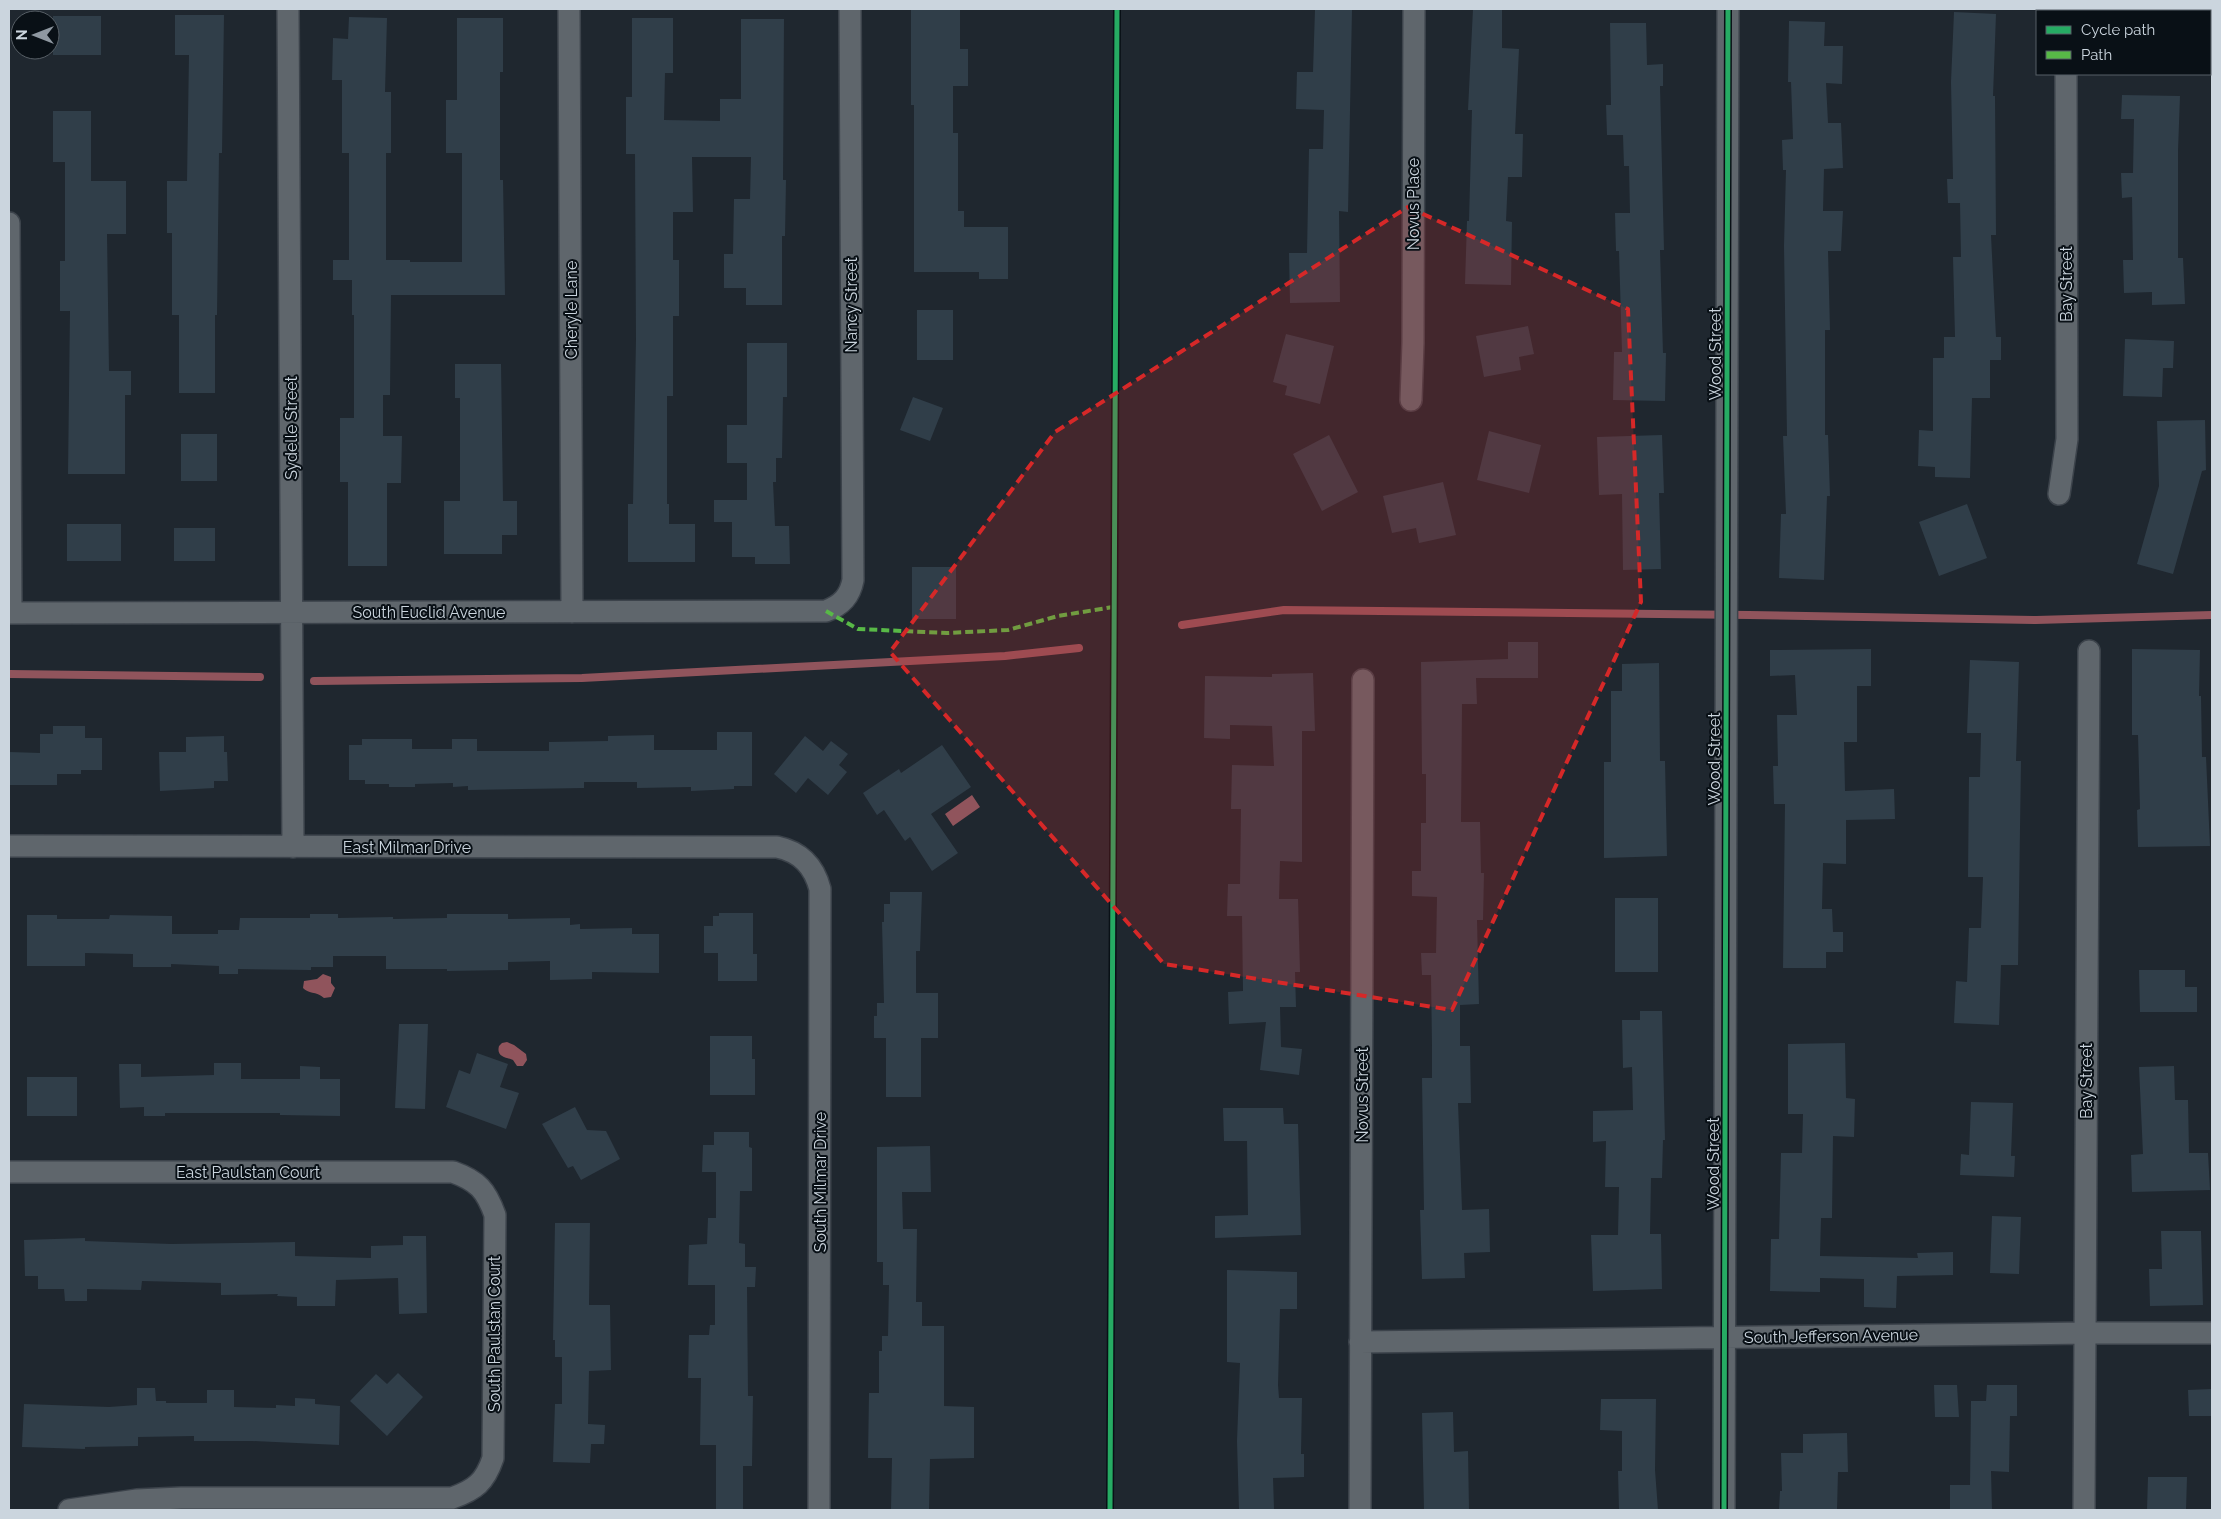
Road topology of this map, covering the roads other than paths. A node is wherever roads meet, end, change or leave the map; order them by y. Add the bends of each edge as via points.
1 (288, 9) edge
2 (569, 9) edge
3 (850, 9) edge
4 (1414, 9) edge
5 (1728, 9) edge
6 (2066, 75) edge
7 (9, 223) edge
8 (1411, 400) dead end
9 (2059, 494) dead end
10 (845, 599) joint
11 (292, 612) junction
12 (572, 612) junction
13 (10, 613) edge
14 (2089, 651) dead end
15 (1363, 680) dead end
16 (9, 846) edge
17 (293, 847) junction
18 (804, 858) joint
19 (9, 1172) edge
20 (482, 1188) joint
21 (2085, 1332) junction
22 (2212, 1333) edge
23 (1725, 1337) junction
24 (1360, 1342) junction
25 (69, 1510) edge
26 (819, 1510) edge
27 (1360, 1510) edge
28 (1724, 1510) edge
29 (2084, 1510) edge

1 - 11 street, Sydelle Street
2 - 12 street, Cheryle Lane
3 - 10 street, Nancy Street via 853,580
4 - 8 street, Novus Place
5 - 23 street, Wood Street
6 - 9 street, Bay Street via 2067,439
7 - 13 street
10 - 12 street, South Euclid Avenue via 826,611
11 - 12 street, South Euclid Avenue
11 - 13 street, South Euclid Avenue
11 - 17 street, Sydelle Street
14 - 21 street, Bay Street
15 - 24 street, Novus Street
16 - 17 street, East Milmar Drive
17 - 18 street, East Milmar Drive via 777,847
18 - 26 street, South Milmar Drive via 817,876 820,890
19 - 20 street, East Paulstan Court via 453,1172
20 - 25 street, South Paulstan Court via 492,1207 495,1225 493,1458 482,1481 470,1492 452,1498 137,1500
21 - 22 street, South Jefferson Avenue
21 - 23 street, South Jefferson Avenue
21 - 29 street, Bay Street
23 - 24 street, South Jefferson Avenue
23 - 28 street, Wood Street
24 - 27 street, Novus Street

